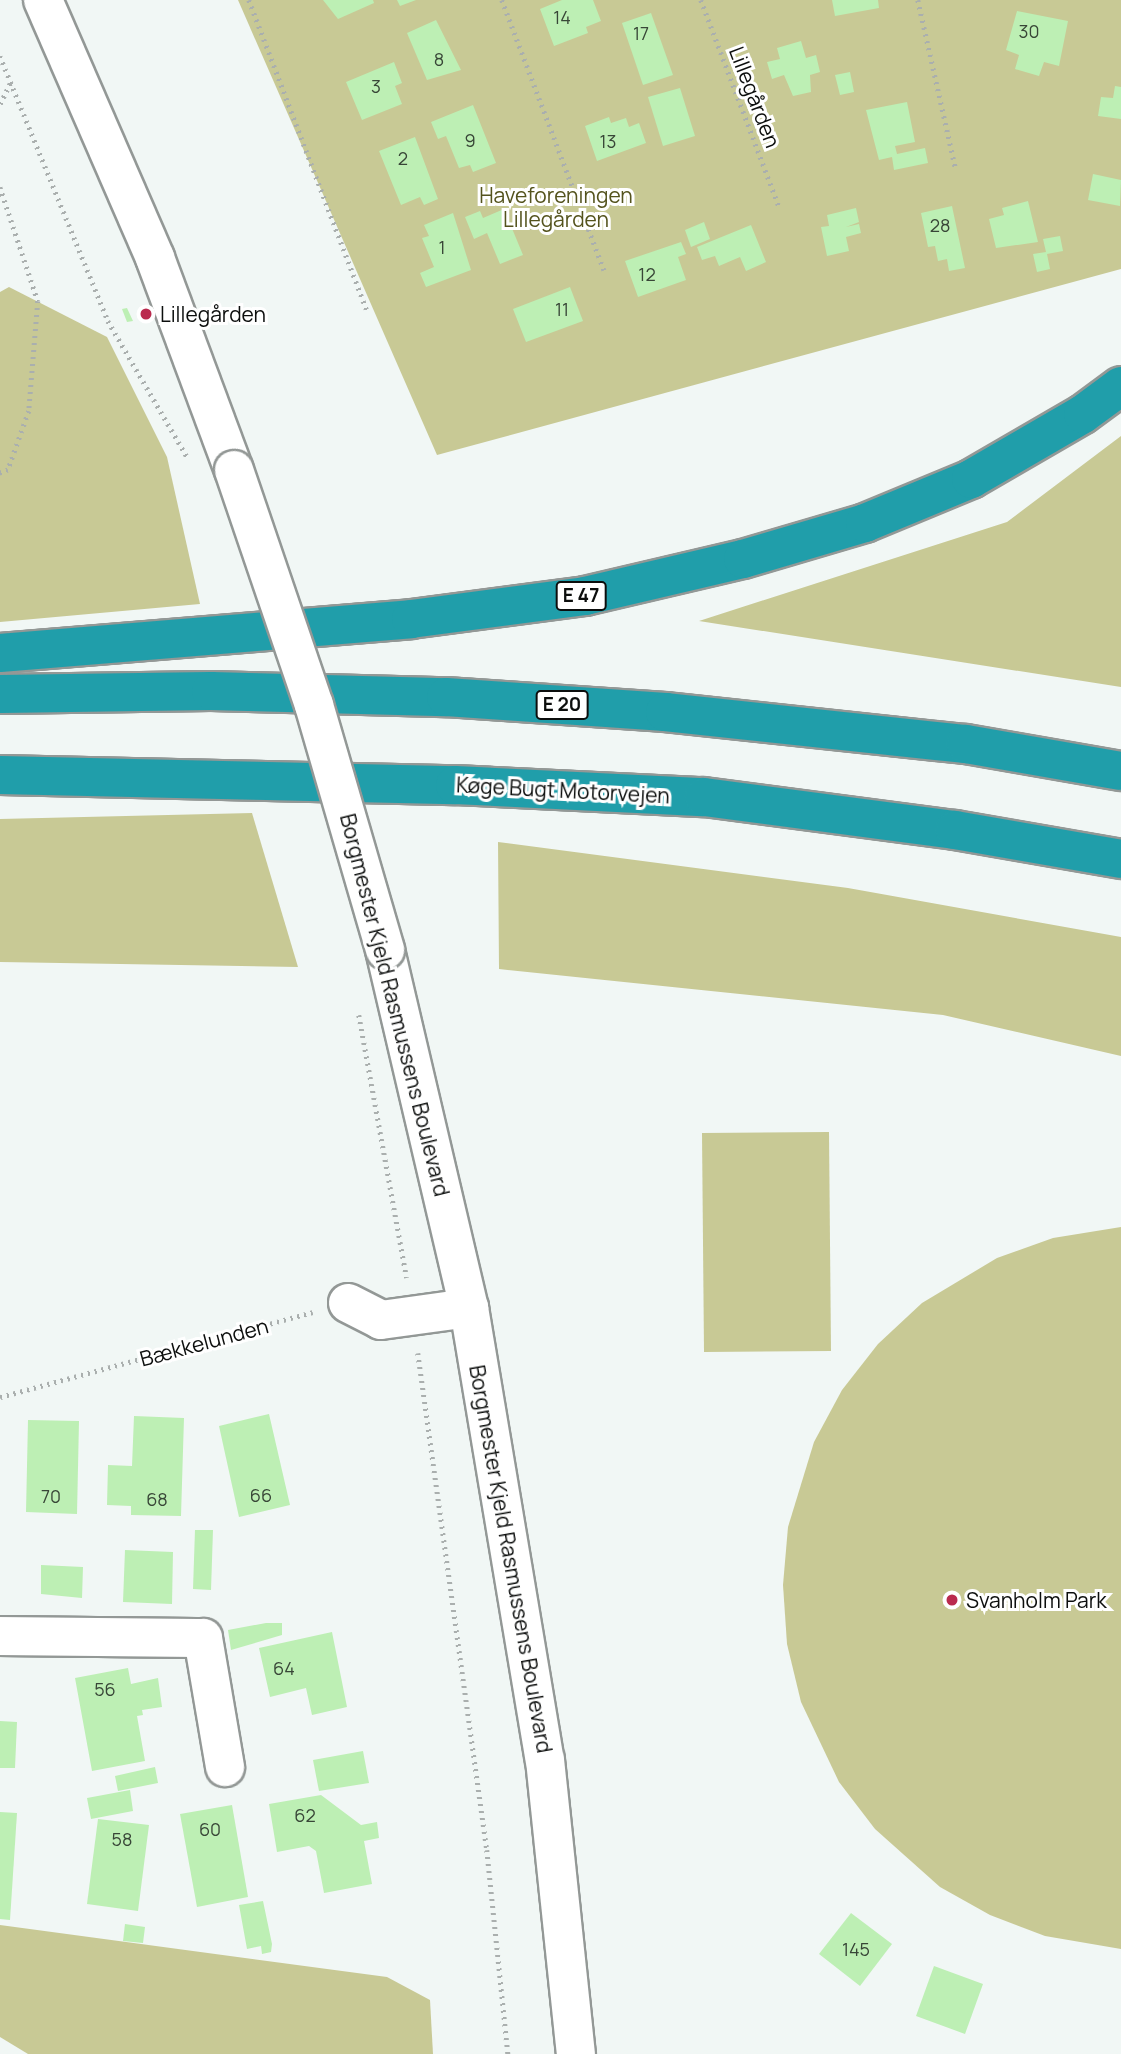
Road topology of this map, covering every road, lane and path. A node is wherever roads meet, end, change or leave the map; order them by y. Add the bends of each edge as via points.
1 (43, 0) edge
2 (249, 0) edge
3 (502, 0) edge
4 (701, 0) edge
5 (918, 0) edge
6 (0, 56) edge
7 (11, 80) junction
8 (0, 104) edge
9 (956, 170) dead end
10 (0, 187) edge
11 (779, 206) dead end
12 (604, 270) dead end
13 (367, 310) dead end
14 (1121, 386) edge
15 (190, 462) dead end
16 (0, 473) edge
17 (0, 653) edge
18 (0, 694) edge
19 (1121, 771) edge
20 (0, 775) edge
21 (1121, 859) edge
22 (356, 1002) dead end
23 (348, 1303) joint
24 (468, 1308) junction
25 (413, 1317) junction
26 (0, 1397) edge
27 (0, 1636) edge
28 (225, 1767) dead end
29 (508, 2054) edge
30 (576, 2054) edge

1 - 24 street, Borgmester Kjeld Rasmussens Boulevard, bridge via 155,258 314,705 385,950
2 - 13 path
3 - 12 path
4 - 11 path, Lillegården
5 - 9 path
6 - 7 path
7 - 8 path
7 - 15 path via 108,321
10 - 16 path via 38,301 29,411 8,470
14 - 17 highway, E 47 via 1083,414 971,479 865,523 743,559 585,596 411,619
18 - 19 highway, E 20 via 266,692 665,712 966,744
20 - 21 highway, Køge Bugt Motorvejen via 455,785 704,797 955,830
22 - 25 path via 384,1134
23 - 25 street via 382,1320
23 - 26 path, Bækkelunden
24 - 25 street
24 - 30 street, Borgmester Kjeld Rasmussens Boulevard via 545,1760
25 - 29 path via 487,1850
27 - 28 street via 203,1638

